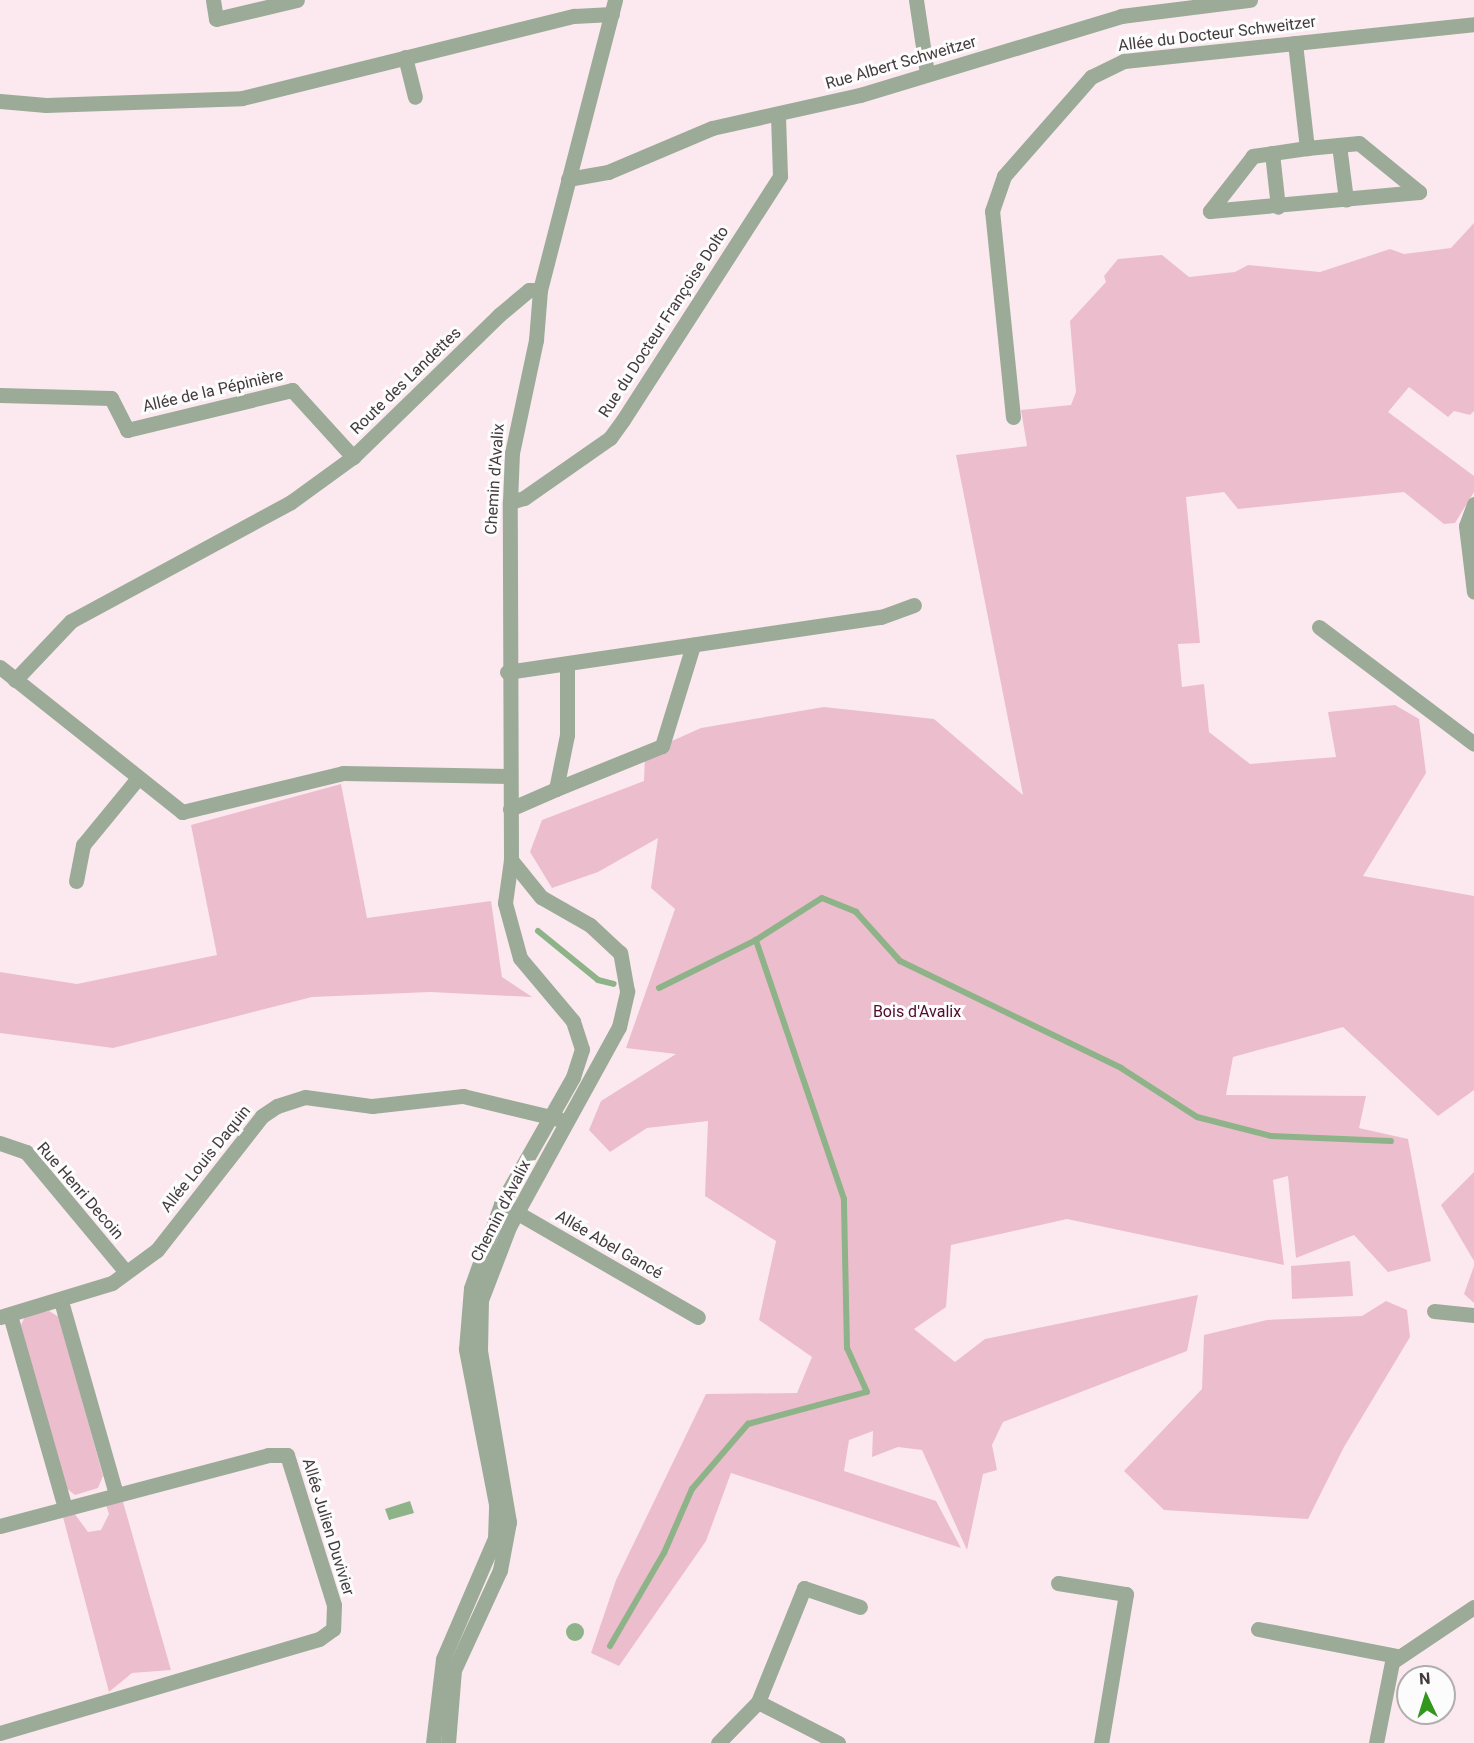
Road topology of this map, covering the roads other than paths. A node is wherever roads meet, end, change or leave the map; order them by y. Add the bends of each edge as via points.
1 (213, 0) edge
2 (297, 0) edge
3 (915, 0) edge
4 (1250, 0) edge
5 (613, 7) edge
6 (1474, 24) edge
7 (1296, 43) junction
8 (405, 57) junction
9 (927, 74) junction
10 (415, 97) dead end
11 (0, 101) edge
12 (778, 115) junction
13 (1339, 145) junction
14 (1307, 148) junction
15 (1272, 153) junction
16 (568, 179) junction
17 (1346, 200) junction
18 (1278, 207) junction
19 (540, 290) junction
20 (0, 395) edge
21 (1013, 417) dead end
22 (352, 457) junction
23 (510, 502) junction
24 (1474, 504) edge
25 (1474, 592) edge
26 (914, 605) dead end
27 (1319, 627) dead end
28 (693, 645) junction
29 (567, 666) junction
30 (0, 667) edge
31 (507, 672) junction
32 (15, 680) junction
33 (1474, 744) edge
34 (509, 776) junction
35 (138, 778) junction
36 (556, 789) junction
37 (510, 809) junction
38 (511, 860) junction
39 (76, 881) dead end
40 (551, 1117) junction
41 (568, 1122) junction
42 (0, 1143) edge
43 (501, 1204) junction
44 (517, 1213) junction
45 (126, 1272) junction
46 (61, 1300) junction
47 (1434, 1311) dead end
48 (1474, 1314) edge
49 (5, 1316) edge
50 (698, 1317) dead end
51 (116, 1494) junction
52 (65, 1508) junction
53 (0, 1526) edge
54 (1058, 1583) dead end
55 (860, 1607) dead end
56 (1474, 1607) edge
57 (1258, 1629) dead end
58 (1397, 1656) junction
59 (758, 1702) junction
60 (0, 1733) edge
61 (434, 1743) edge
62 (448, 1743) edge
63 (718, 1743) edge
64 (838, 1743) edge
65 (1101, 1743) edge
66 (1376, 1743) edge

1 - 2 street via 216,19
3 - 9 street
4 - 9 street, Rue Albert Schweitzer via 1121,16
5 - 8 street
5 - 16 street
6 - 7 street, Allée du Docteur Schweitzer
7 - 14 street
7 - 21 street, Allée du Docteur Schweitzer via 1124,61 1106,68 1091,76 1004,176 992,211
8 - 10 street
8 - 11 street via 242,98 46,105
9 - 12 street, Rue Albert Schweitzer
12 - 16 street, Rue Albert Schweitzer via 712,129 608,172
12 - 23 street, Rue du Docteur Françoise Dolto via 780,176 623,420 610,438 524,498
13 - 14 street
13 - 17 street
13 - 17 street via 1359,143 1419,192
14 - 15 street
15 - 18 street
15 - 18 street via 1253,156 1210,211
16 - 19 street
17 - 18 street
19 - 22 street, Route des Landettes via 530,290 499,315
19 - 23 street, Chemin d'Avalix via 536,340 512,453
20 - 22 street, Allée de la Pépinière via 111,398 127,430 292,390
22 - 32 street, Route des Landettes via 291,502 71,621
23 - 31 street, Chemin d'Avalix
24 - 25 street via 1466,526
26 - 28 street via 881,617
27 - 33 street
28 - 29 street
28 - 36 street via 662,746
29 - 31 street
29 - 36 street via 567,735
30 - 32 street
31 - 34 street, Chemin d'Avalix
32 - 35 street
34 - 35 street via 343,773 182,812
34 - 37 street, Chemin d'Avalix
35 - 39 street via 82,845
36 - 37 street
37 - 38 street, Chemin d'Avalix
38 - 40 street, Chemin d'Avalix via 505,903 520,958 573,1021 582,1049
38 - 41 street, Chemin d'Avalix via 541,897 590,925 620,953 627,991 619,1028
40 - 41 street, Allée Louis Daquin
40 - 43 street, Chemin d'Avalix
40 - 45 street, Allée Louis Daquin via 463,1096 372,1106 305,1097 277,1106 262,1116 157,1250
41 - 44 street, Chemin d'Avalix
42 - 45 street, Rue Henri Decoin via 26,1152
43 - 44 street, Allée Abel Gancé
43 - 61 street, Chemin d'Avalix via 465,1319 496,1504 495,1538 443,1659
44 - 50 street, Allée Abel Gancé
44 - 62 street, Chemin d'Avalix via 490,1269 479,1323 506,1485 508,1541 454,1670
45 - 46 street, Allée Louis Daquin
46 - 49 street, Allée Louis Daquin
46 - 51 street
47 - 48 street
49 - 52 street
51 - 52 street, Allée Julien Duvivier
51 - 60 street, Allée Julien Duvivier via 268,1455 287,1455 334,1605 333,1629 319,1639
52 - 53 street, Allée Julien Duvivier
54 - 65 street via 1126,1594
55 - 59 street via 804,1588
56 - 58 street
57 - 58 street
58 - 66 street via 1389,1673
59 - 63 street
59 - 64 street

